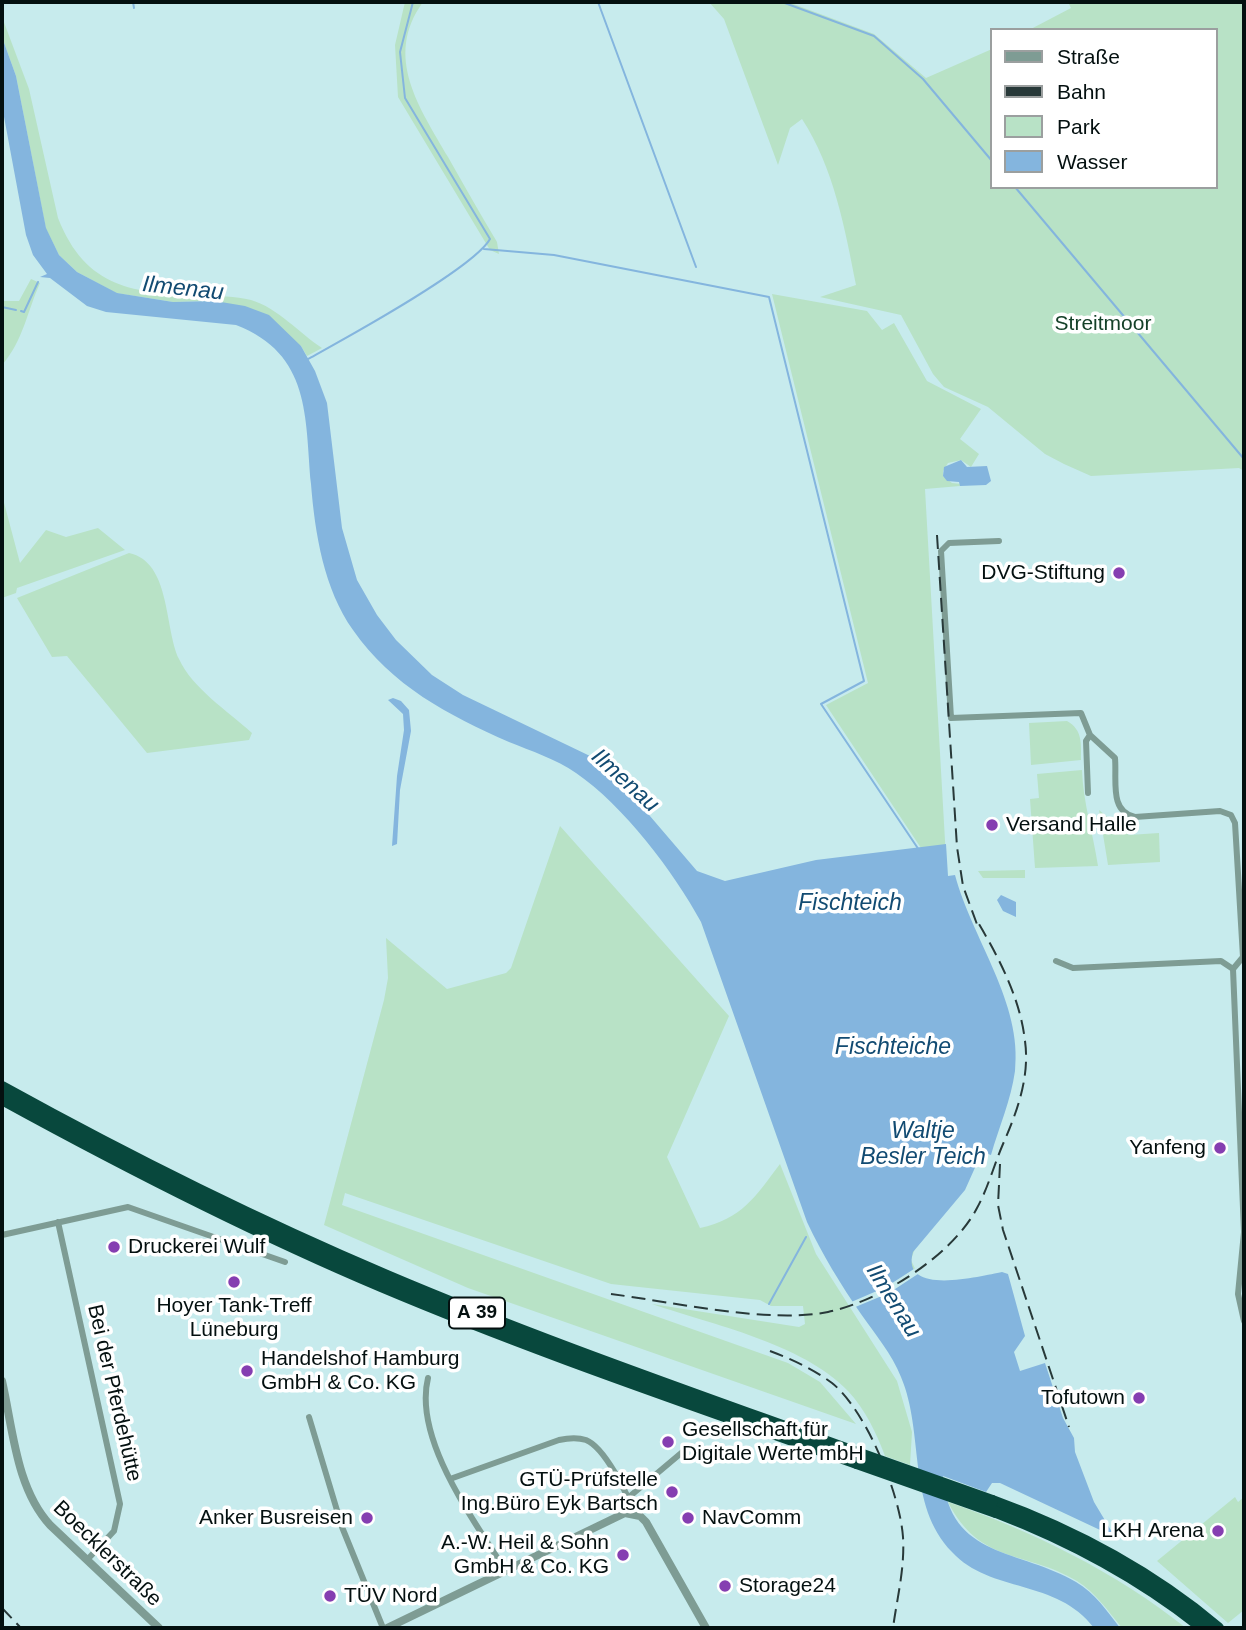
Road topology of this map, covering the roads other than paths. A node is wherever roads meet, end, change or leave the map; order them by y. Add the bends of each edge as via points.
1 (999, 541) dead end
2 (1090, 735) junction
3 (1088, 793) dead end
4 (1056, 961) dead end
5 (1233, 970) junction
6 (2, 1087) edge
7 (2, 1099) edge
8 (58, 1222) junction
9 (2, 1235) edge
10 (285, 1262) dead end
11 (1244, 1321) edge
12 (428, 1378) dead end
13 (2, 1381) edge
14 (309, 1417) dead end
15 (686, 1449) dead end
16 (856, 1458) junction
17 (450, 1479) junction
18 (629, 1497) junction
19 (994, 1506) junction
20 (633, 1513) junction
21 (87, 1560) junction
22 (505, 1570) junction
23 (159, 1628) edge
24 (385, 1628) edge
25 (706, 1628) edge
26 (1203, 1628) edge
27 (1218, 1628) edge

1 - 2 street via 949,543 941,551 951,718 1081,713
2 - 3 street via 1086,741
2 - 5 street via 1115,758 1118,808 1124,814 1220,811 1234,819 1243,957
4 - 5 street via 1073,968 1221,961
5 - 11 street via 1244,1232 1238,1294
6 - 16 highway, A 39 via 198,1190 387,1276
7 - 16 highway, A 39 via 192,1200 382,1286 588,1367
8 - 9 street
8 - 10 street via 135,1208
8 - 21 street, Bei der Pferdehütte via 120,1504 114,1531
12 - 17 street via 424,1395
13 - 21 street, Boecklerstraße via 32,1501
14 - 24 street via 342,1527
15 - 18 street
16 - 19 highway, A 39, bridge
17 - 18 street via 559,1440 578,1438 597,1448
17 - 22 street
18 - 20 street
19 - 26 highway, A 39 via 1112,1564
19 - 27 highway, A 39 via 1054,1525 1107,1551
20 - 22 street via 618,1515
20 - 25 street via 646,1522
21 - 23 street, Boecklerstraße
22 - 24 street

